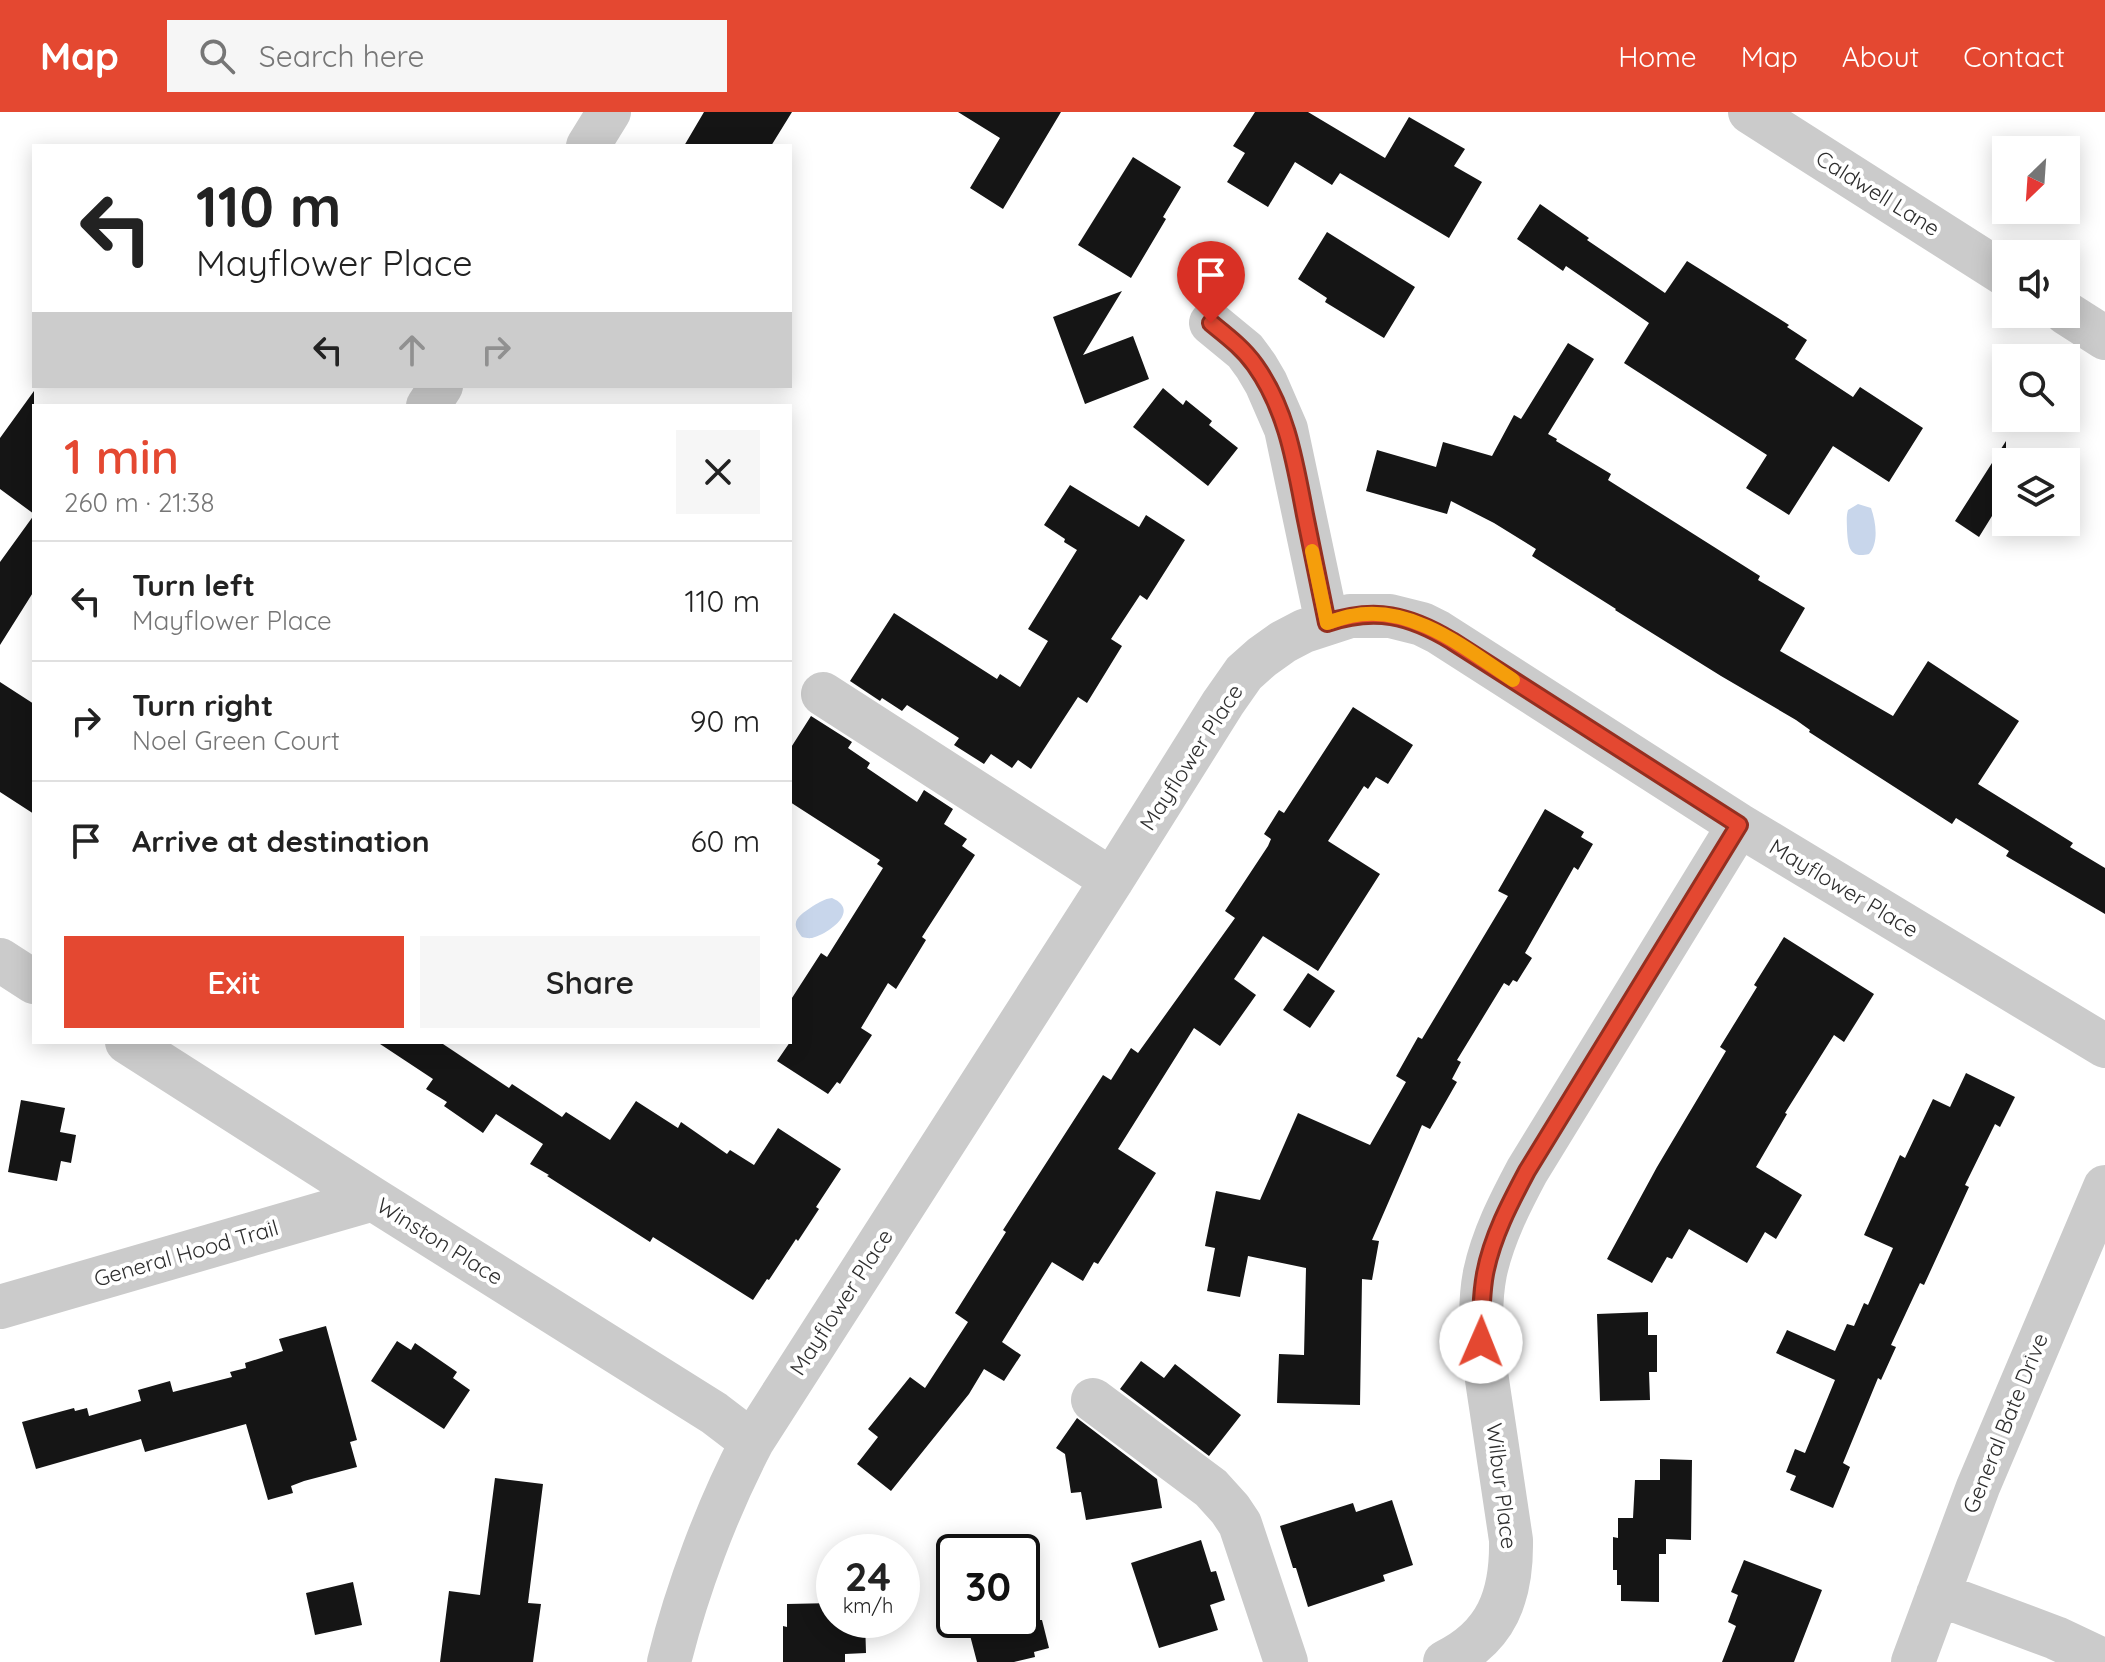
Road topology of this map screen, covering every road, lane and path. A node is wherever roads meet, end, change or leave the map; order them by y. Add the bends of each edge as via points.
1 (609, 112) edge
2 (1750, 112) edge
3 (589, 144) edge
4 (1992, 266) edge
5 (2080, 322) edge
6 (1211, 323) dead end
7 (2105, 338) edge
8 (1327, 623) junction
9 (823, 694) dead end
10 (1739, 825) junction
11 (1112, 880) junction
12 (0, 960) edge
13 (32, 981) edge
14 (130, 1044) edge
15 (2105, 1046) edge
16 (2105, 1187) edge
17 (373, 1199) junction
18 (0, 1307) edge
19 (1093, 1400) dead end
20 (752, 1442) junction
21 (1938, 1594) junction
22 (2105, 1661) edge
23 (669, 1662) edge
24 (1286, 1662) edge
25 (1445, 1662) edge
26 (1913, 1662) edge

1 - 3 street
2 - 4 street, Caldwell Lane
5 - 7 street
6 - 8 street via 1245,351 1278,408 1295,463
8 - 10 street, Mayflower Place via 1378,615 1430,628
8 - 11 street, Mayflower Place via 1283,642 1244,673
9 - 11 street
10 - 15 street, Mayflower Place
10 - 25 street, Wilbur Place via 1527,1171 1495,1237 1485,1273 1481,1342 1511,1559 1507,1591 1488,1630
11 - 20 street, Mayflower Place
12 - 13 street
14 - 17 street, Winston Place
16 - 21 street, General Bate Drive
17 - 18 street, General Hood Trail
17 - 20 street, Winston Place
19 - 24 street via 1211,1488 1230,1509 1240,1524
20 - 23 street, Mayflower Place via 692,1584
21 - 22 street
21 - 26 street, General Bate Drive

